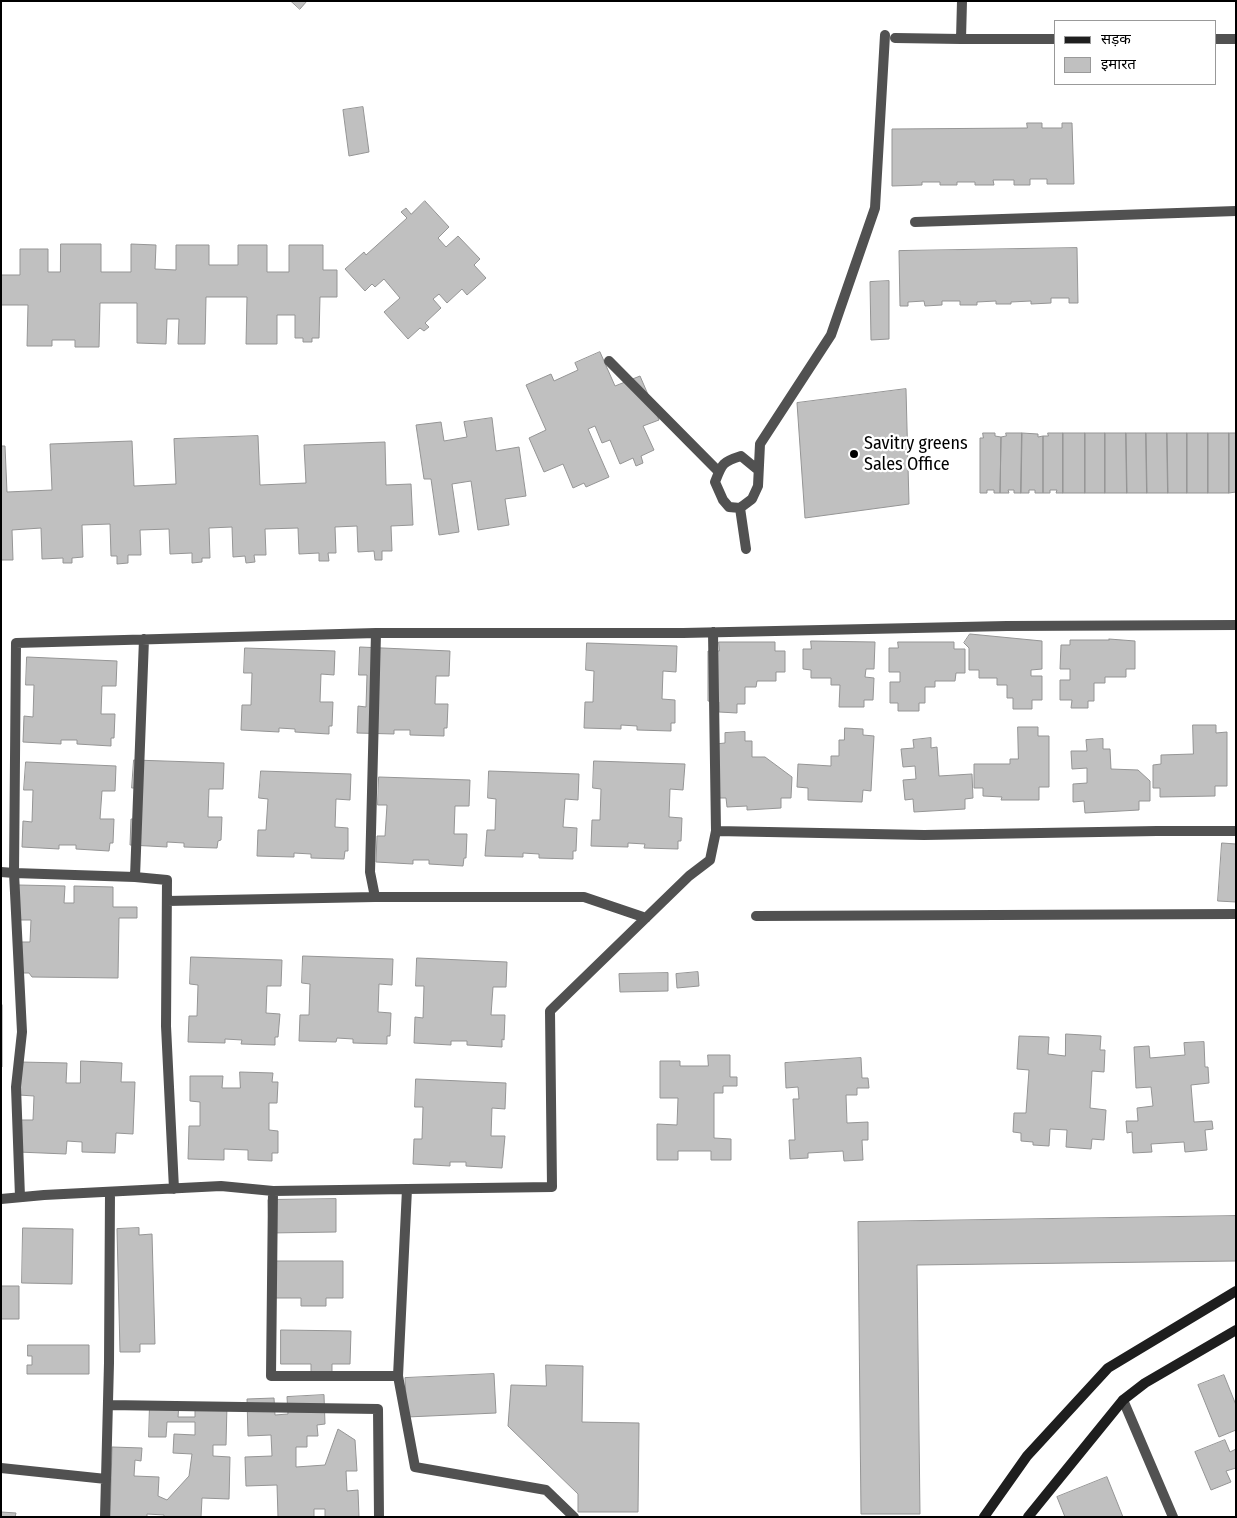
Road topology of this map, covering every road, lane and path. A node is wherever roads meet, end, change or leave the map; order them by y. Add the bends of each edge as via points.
1 (962, 1) edge
2 (961, 39) junction
3 (1054, 39) edge
4 (1217, 40) edge
5 (1236, 40) edge
6 (1236, 211) edge
7 (915, 222) dead end
8 (610, 361) dead end
9 (758, 470) junction
10 (719, 472) junction
11 (740, 508) junction
12 (746, 549) dead end
13 (1236, 625) edge
14 (713, 632) junction
15 (376, 633) junction
16 (144, 639) junction
17 (716, 831) junction
18 (1236, 831) edge
19 (1, 872) edge
20 (14, 873) junction
21 (135, 877) junction
22 (376, 897) junction
23 (167, 901) junction
24 (1236, 914) edge
25 (756, 916) dead end
26 (646, 918) junction
27 (174, 1189) junction
28 (407, 1190) junction
29 (273, 1191) junction
30 (110, 1192) junction
31 (20, 1197) junction
32 (1, 1199) edge
33 (1236, 1291) edge
34 (1236, 1330) edge
35 (398, 1376) junction
36 (1123, 1400) junction
37 (108, 1405) junction
38 (1, 1468) edge
39 (106, 1479) junction
40 (105, 1517) edge
41 (379, 1517) edge
42 (574, 1517) edge
43 (984, 1517) edge
44 (1028, 1517) edge
45 (1173, 1517) edge

1 - 2 street
2 - 3 street
2 - 9 street via 890,37 875,208 831,335 760,444
4 - 5 street
6 - 7 street
8 - 10 street
9 - 10 street via 741,456 721,466
9 - 11 street via 758,486 752,499
10 - 11 street via 715,482 723,500 729,507
11 - 12 street
13 - 14 street
14 - 15 street
14 - 17 street
15 - 16 street
15 - 22 street via 370,872
16 - 20 street via 16,643
16 - 21 street
17 - 18 street via 924,835
17 - 26 street via 710,860
19 - 20 street
20 - 21 street
20 - 31 street via 22,1032 16,1087
21 - 23 street via 167,880
22 - 23 street
22 - 26 street via 584,897
23 - 27 street via 166,1026
24 - 25 street
26 - 28 street via 550,1011 552,1187
27 - 29 street via 221,1186
27 - 30 street
28 - 29 street
28 - 35 street
29 - 35 street via 272,1376
30 - 31 street
30 - 37 street
31 - 32 street
33 - 43 main road via 1108,1368 1027,1456
34 - 36 main road
35 - 42 street via 415,1467 546,1490
36 - 44 main road
36 - 45 street
37 - 39 street
37 - 41 street via 378,1408
38 - 39 street
39 - 40 street

